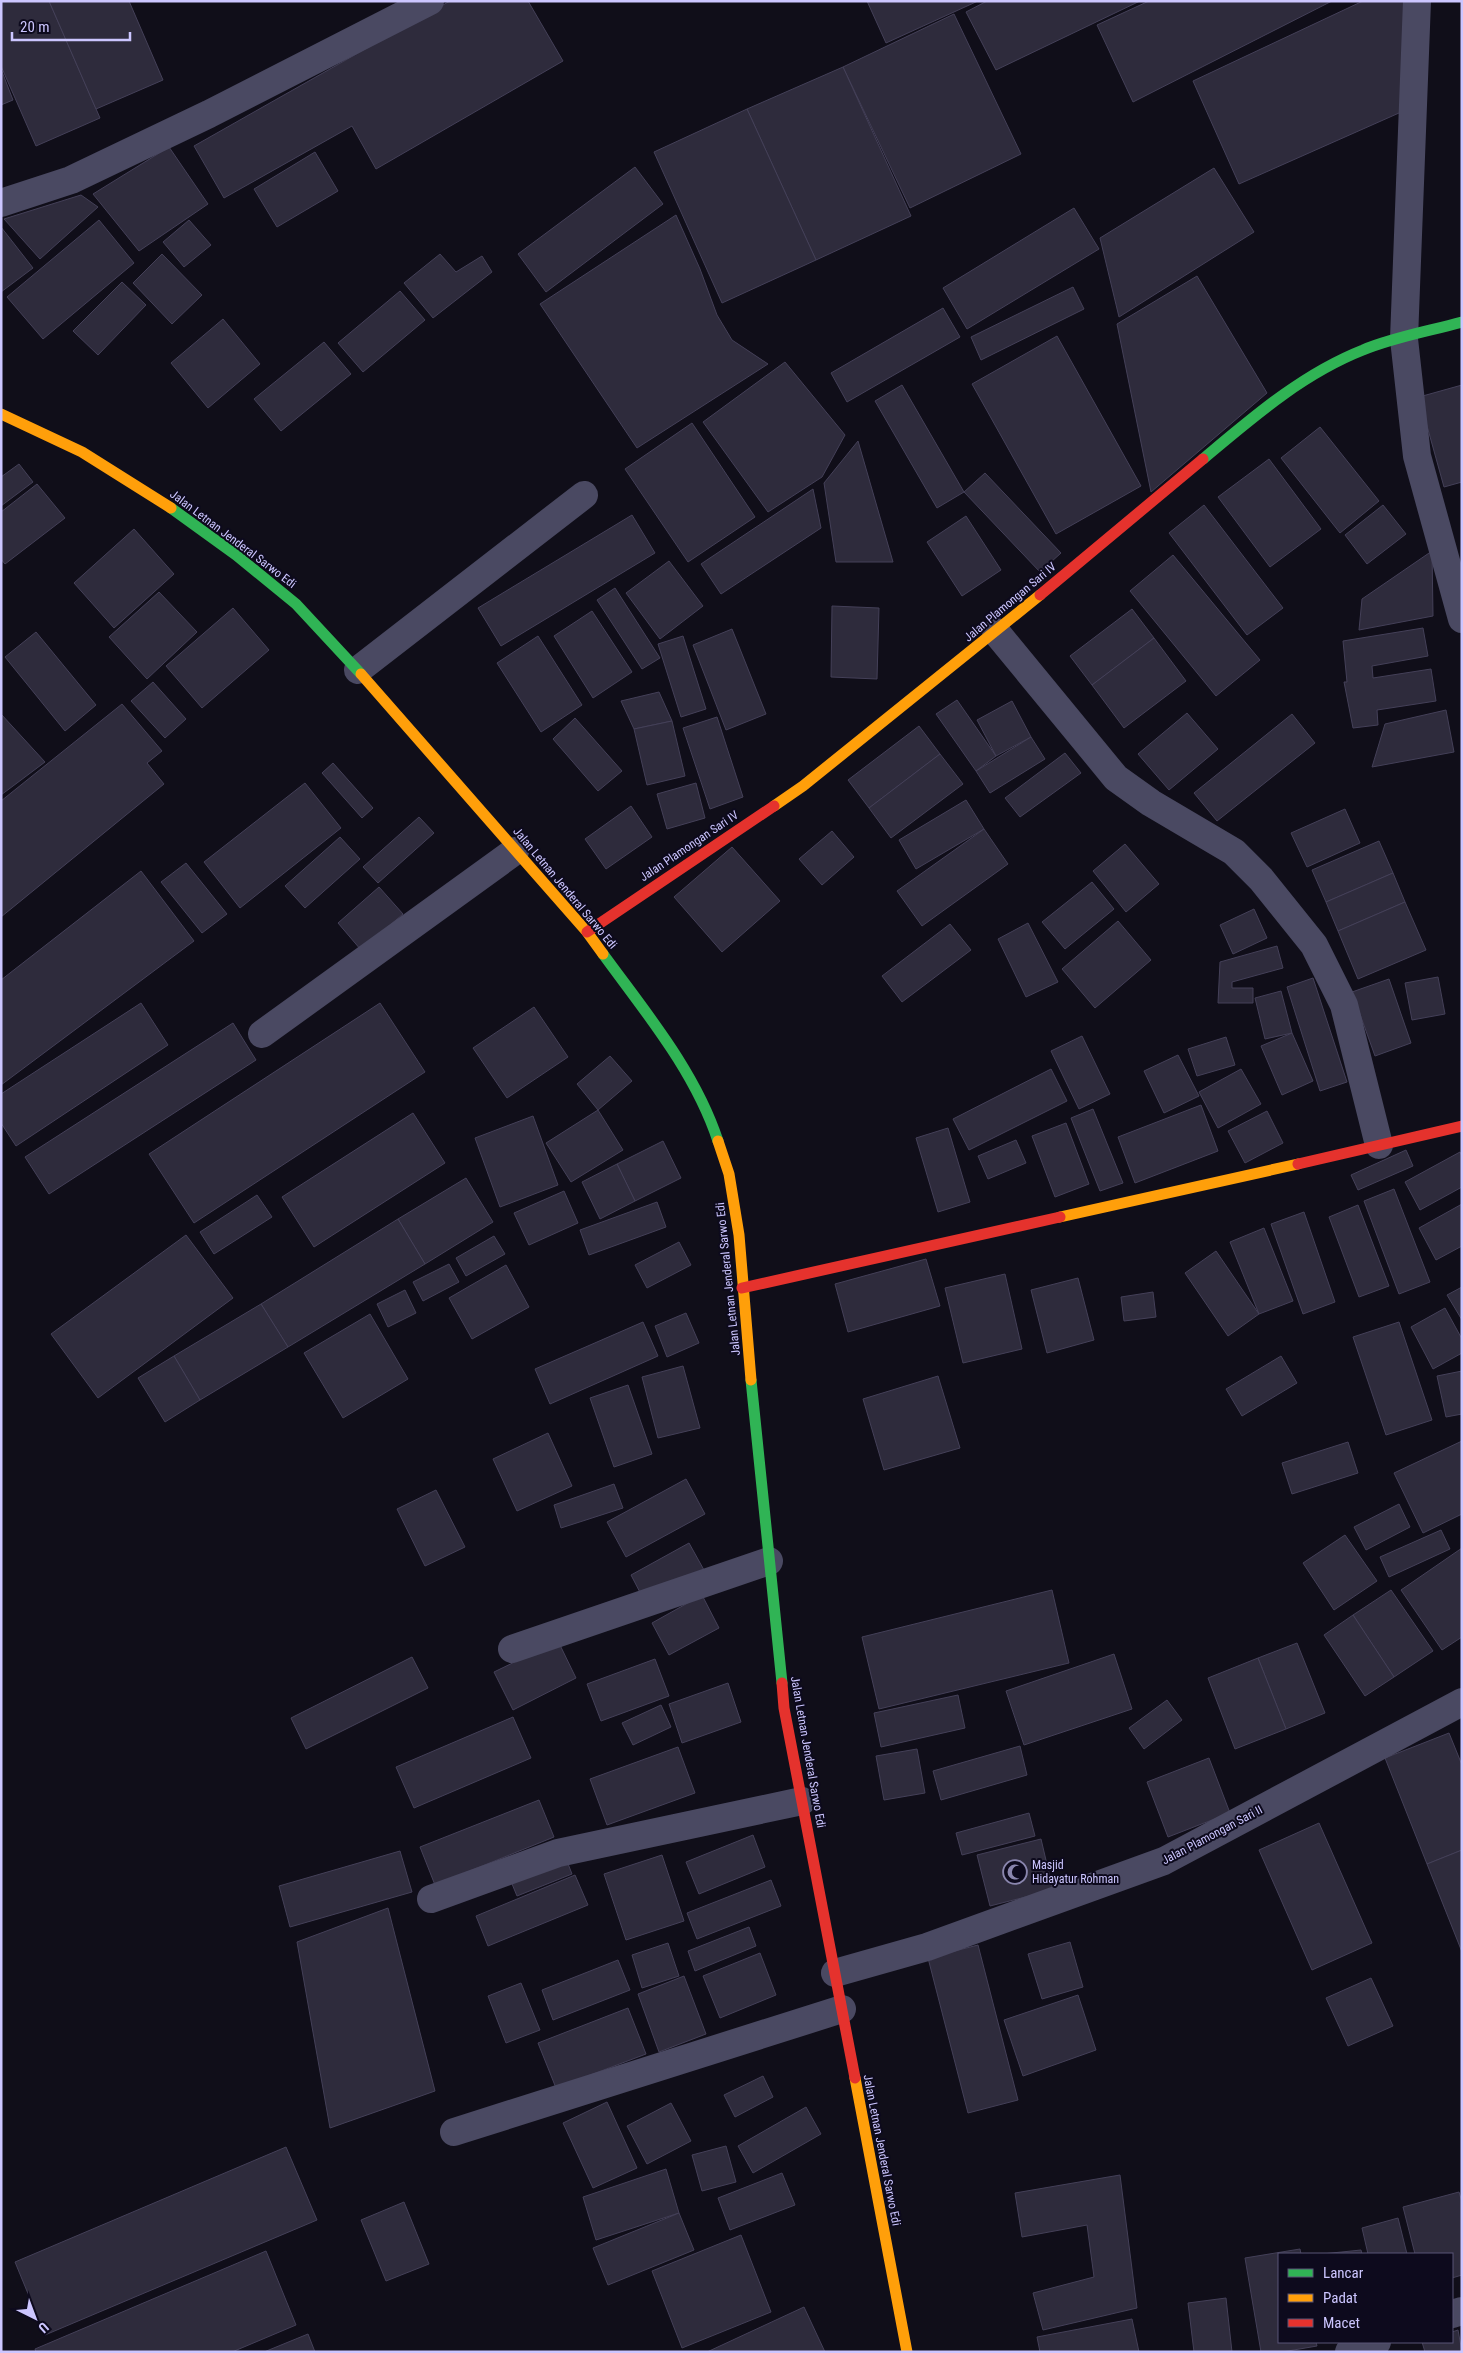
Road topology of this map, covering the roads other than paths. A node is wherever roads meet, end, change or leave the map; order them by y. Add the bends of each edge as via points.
1 (430, 1) edge
2 (1417, 1) edge
3 (1, 203) edge
4 (1462, 322) edge
5 (1404, 339) junction
6 (1, 414) edge
7 (584, 495) dead end
8 (1462, 619) edge
9 (996, 632) junction
10 (358, 670) junction
11 (515, 851) junction
12 (587, 932) junction
13 (262, 1034) dead end
14 (1459, 1133) edge
15 (1380, 1145) junction
16 (742, 1288) junction
17 (769, 1561) junction
18 (512, 1649) dead end
19 (1462, 1702) edge
20 (802, 1801) junction
21 (431, 1899) dead end
22 (835, 1973) junction
23 (842, 2009) junction
24 (454, 2132) dead end
25 (1374, 2343) edge
26 (907, 2352) edge
27 (1349, 2352) edge

1 - 3 street via 71,180
2 - 5 street
4 - 5 main road, Jalan Plamongan Sari IV
5 - 8 street via 1417,456
5 - 9 main road, Jalan Plamongan Sari IV via 1364,349 1304,380 1256,415
6 - 10 main road, Jalan Letnan Jenderal Sarwo Edi via 82,452 166,504 296,604
7 - 10 street
9 - 12 main road, Jalan Plamongan Sari IV via 803,786
9 - 15 street via 1116,778 1234,852 1261,879 1314,945 1344,1005
10 - 11 main road, Jalan Letnan Jenderal Sarwo Edi
11 - 12 main road, Jalan Letnan Jenderal Sarwo Edi
11 - 13 street
12 - 16 main road, Jalan Letnan Jenderal Sarwo Edi via 673,1051 711,1120 729,1174 739,1235
14 - 15 main road
15 - 16 main road
16 - 17 main road, Jalan Letnan Jenderal Sarwo Edi
17 - 18 street
17 - 20 main road, Jalan Letnan Jenderal Sarwo Edi via 784,1708
19 - 22 street, Jalan Plamongan Sari II via 1164,1861 927,1947
20 - 21 street via 558,1853
20 - 22 main road, Jalan Letnan Jenderal Sarwo Edi
22 - 23 main road, Jalan Letnan Jenderal Sarwo Edi
23 - 24 street
23 - 26 main road, Jalan Letnan Jenderal Sarwo Edi
25 - 27 street

